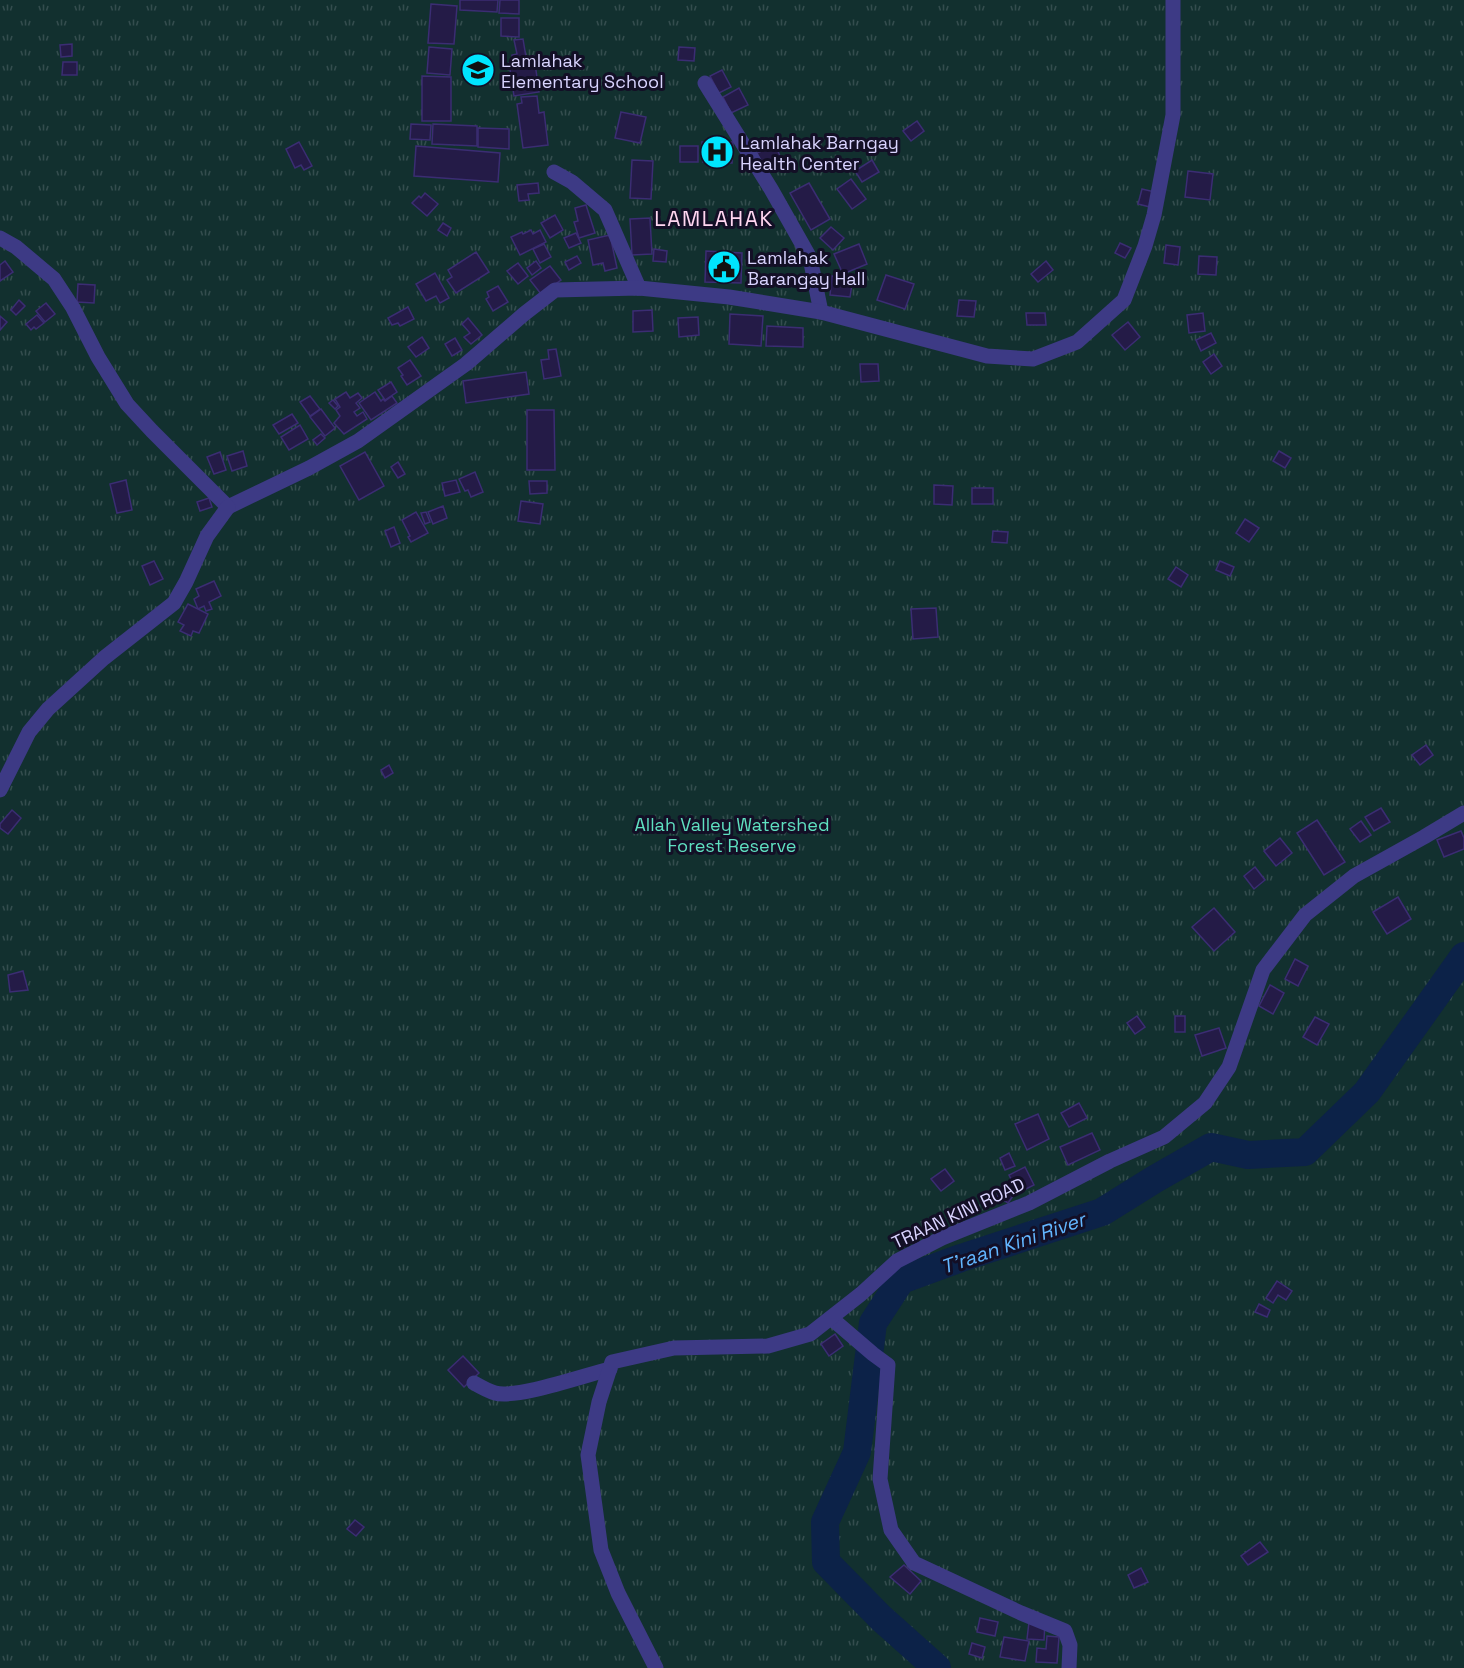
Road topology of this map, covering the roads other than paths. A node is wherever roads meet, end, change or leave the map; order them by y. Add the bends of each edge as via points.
1 (1173, 0) edge
2 (705, 83) dead end
3 (554, 172) dead end
4 (0, 238) edge
5 (639, 288) junction
6 (821, 312) junction
7 (228, 507) junction
8 (0, 790) edge
9 (1464, 813) edge
10 (831, 1318) junction
11 (610, 1369) junction
12 (474, 1383) dead end
13 (656, 1668) edge
14 (1069, 1668) edge

1 - 6 street via 1173,115 1154,215 1124,300 1077,342 1033,359 987,356
2 - 6 street via 810,258
3 - 5 street via 604,210
4 - 7 street via 54,279 127,404
5 - 6 street
5 - 7 street via 555,290 466,364 358,441
7 - 8 street via 207,536 174,603 48,709 29,732
9 - 10 street, TRAAN KINI ROAD via 1354,876 1305,915 1263,970 1229,1067 1205,1103 1164,1137 897,1261
10 - 11 street, TRAAN KINI ROAD via 810,1334 768,1346 674,1348 612,1362
10 - 14 street via 888,1365 880,1479 891,1530 914,1563 1065,1631 1070,1645
11 - 12 street via 517,1393 496,1394
11 - 13 street via 598,1402 588,1455 600,1540 618,1593

